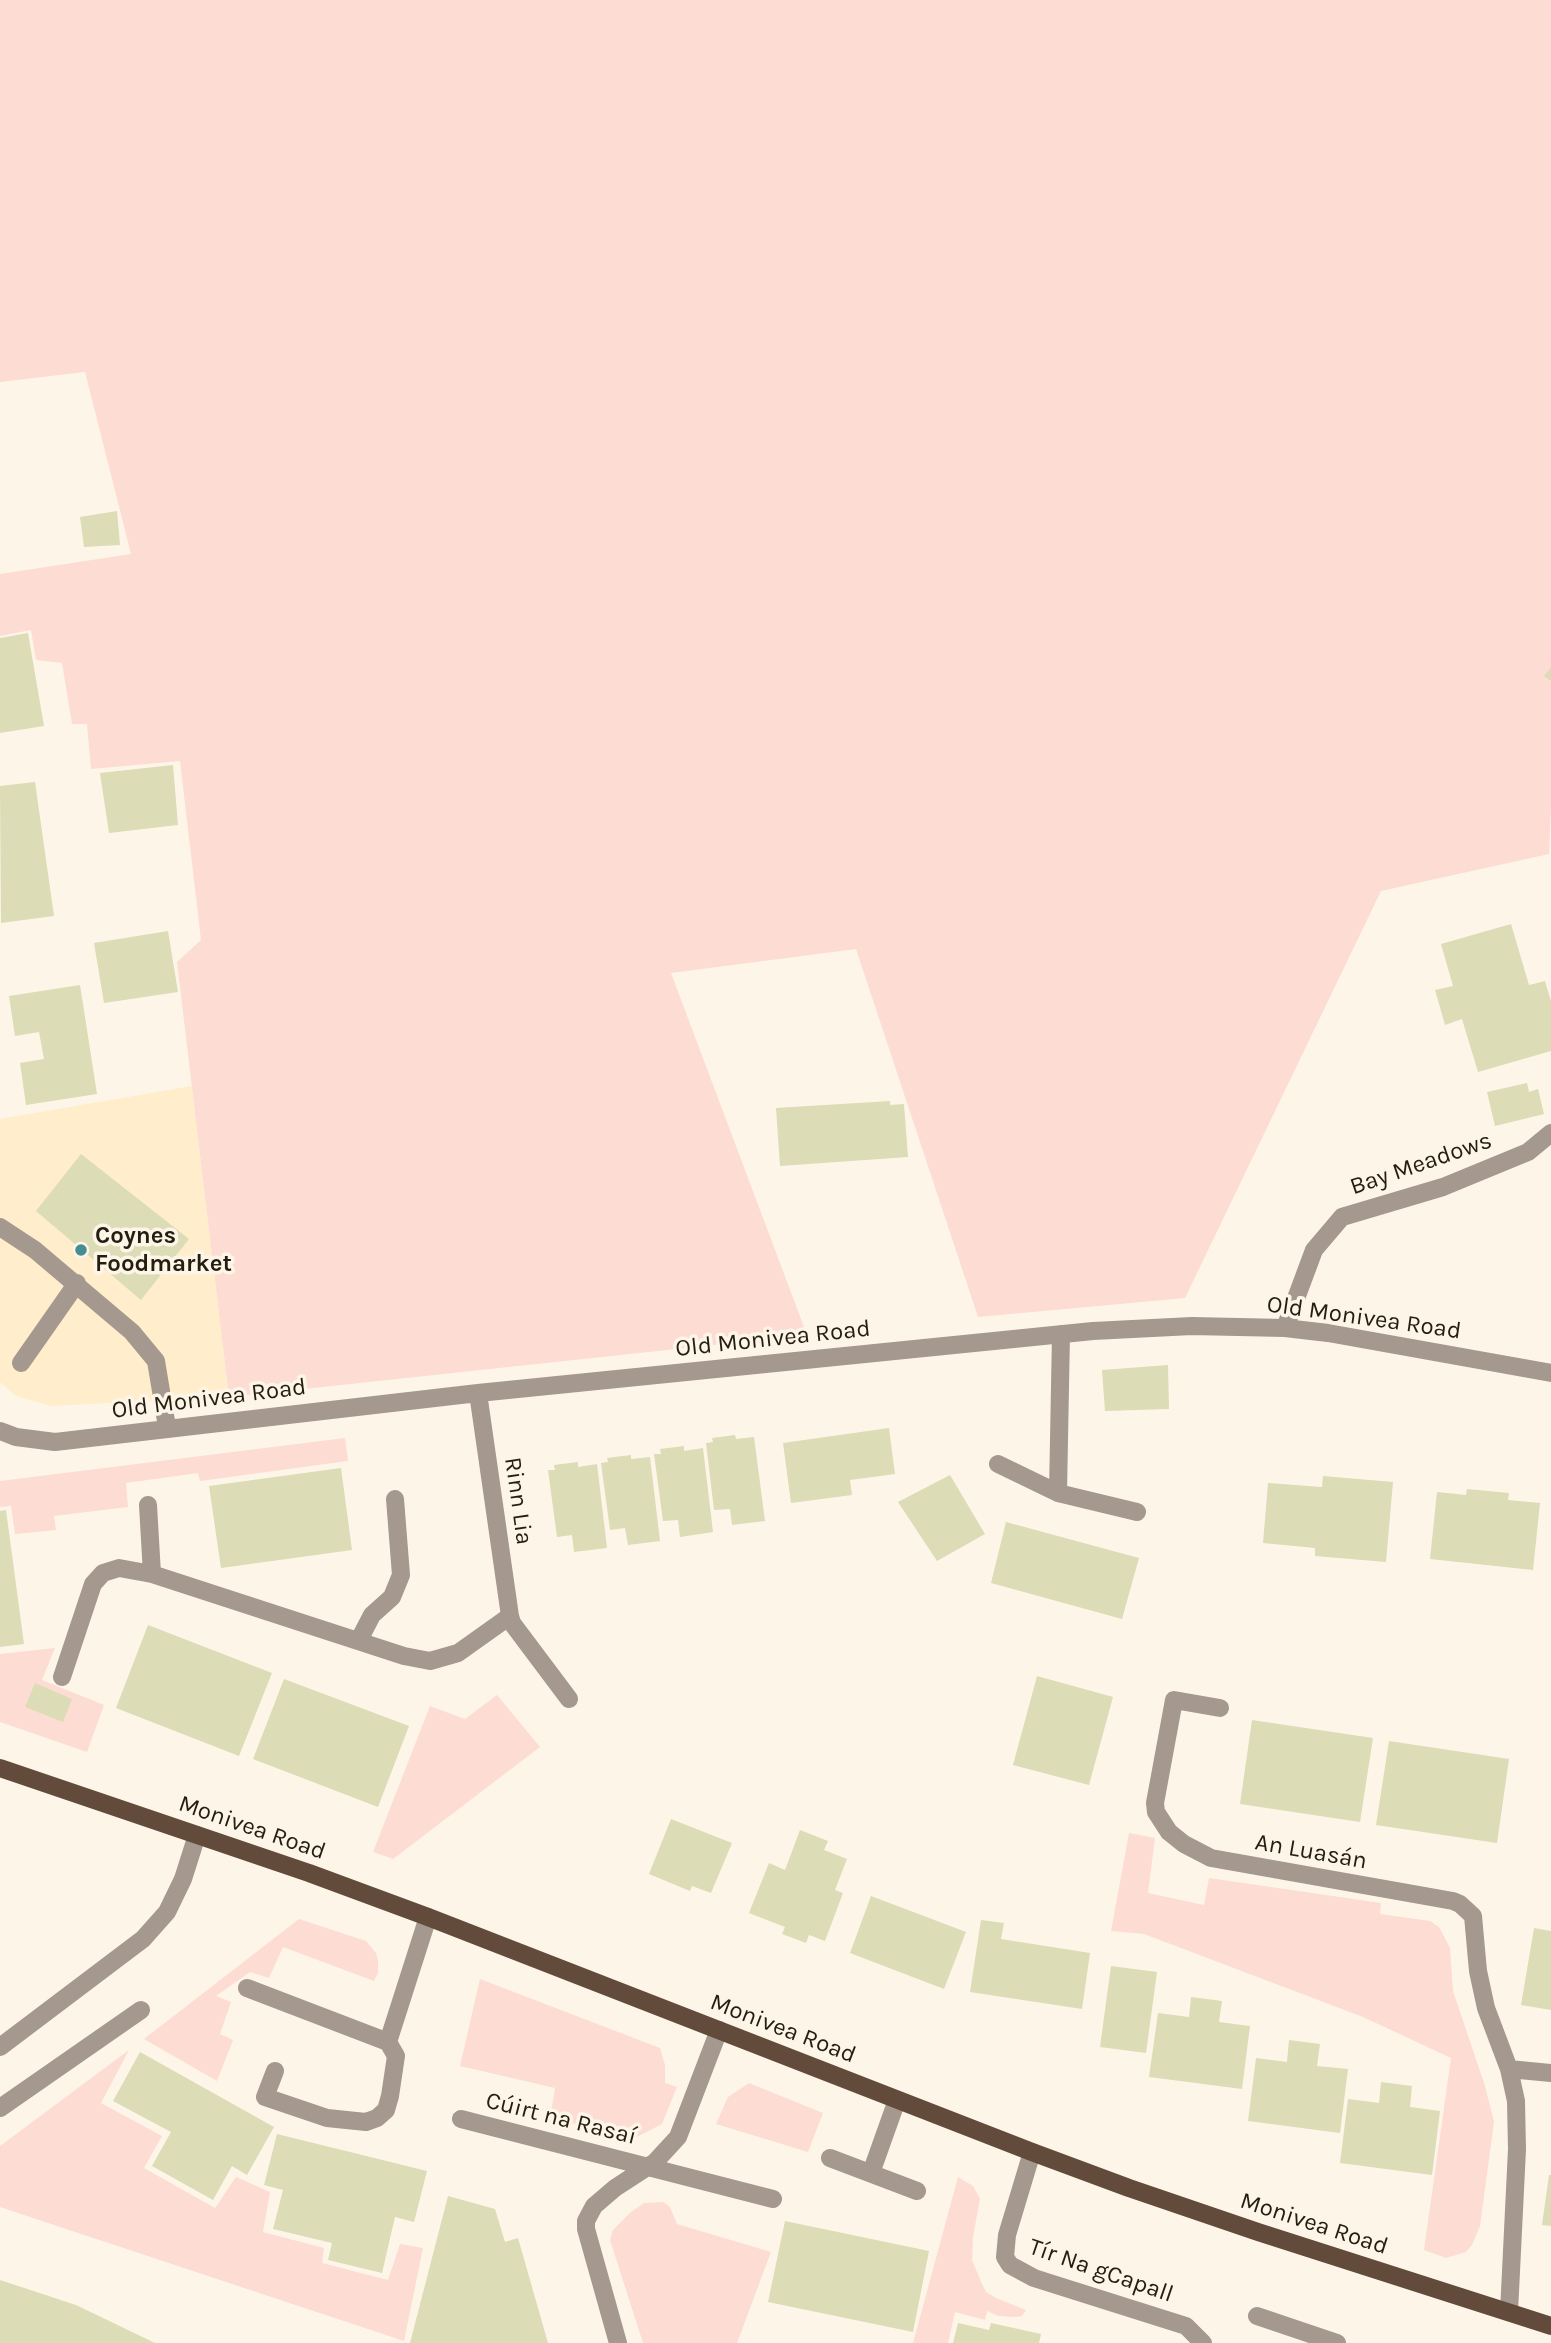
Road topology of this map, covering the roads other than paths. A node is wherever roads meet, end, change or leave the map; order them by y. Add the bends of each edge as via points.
1 (1551, 1133) edge
2 (0, 1227) edge
3 (77, 1283) junction
4 (1285, 1328) junction
5 (1061, 1334) junction
6 (21, 1363) dead end
7 (1551, 1373) edge
8 (478, 1393) junction
9 (167, 1427) junction
10 (0, 1432) edge
11 (998, 1464) dead end
12 (1058, 1493) junction
13 (394, 1499) dead end
14 (148, 1505) dead end
15 (1137, 1511) dead end
16 (152, 1574) junction
17 (510, 1616) junction
18 (359, 1640) junction
19 (62, 1676) dead end
20 (569, 1699) dead end
21 (1220, 1708) dead end
22 (0, 1768) edge
23 (197, 1835) junction
24 (428, 1917) junction
25 (247, 1988) dead end
26 (141, 2010) dead end
27 (719, 2030) junction
28 (388, 2042) junction
29 (0, 2047) edge
30 (1509, 2069) junction
31 (275, 2071) dead end
32 (1551, 2073) edge
33 (897, 2100) junction
34 (0, 2108) edge
35 (461, 2119) dead end
36 (1032, 2152) junction
37 (830, 2158) dead end
38 (649, 2166) junction
39 (871, 2173) junction
40 (917, 2191) dead end
41 (773, 2199) dead end
42 (1509, 2312) junction
43 (1257, 2316) dead end
44 (1551, 2326) edge
45 (618, 2343) edge
46 (1203, 2343) edge
47 (1337, 2343) edge

1 - 4 street, Bay Meadows via 1528,1152 1443,1187 1342,1217 1314,1250
2 - 3 street
3 - 6 street
3 - 9 street via 132,1332 156,1361
4 - 5 street, Old Monivea Road via 1192,1326
4 - 7 street, Old Monivea Road
5 - 8 street, Old Monivea Road
5 - 12 street
8 - 9 street, Old Monivea Road
8 - 17 street, Rinn Lia
9 - 10 street, Old Monivea Road via 55,1442
11 - 12 street
12 - 15 street
13 - 18 street via 401,1575 392,1597 372,1615
14 - 16 street
16 - 18 street
16 - 19 street via 119,1568 99,1577
17 - 18 street via 458,1653 430,1661 404,1657
17 - 20 street, Rinn Lia
21 - 30 street, An Luasán via 1174,1700 1155,1803 1169,1832 1211,1858 1460,1904 1473,1916 1486,2008
22 - 23 main road, Monivea Road
23 - 24 main road, Monivea Road
23 - 29 street via 167,1912 143,1939
24 - 27 main road, Monivea Road
24 - 28 street
25 - 28 street
26 - 34 street
27 - 33 main road, Monivea Road
27 - 38 street, Cúirt na Rasaí via 678,2137
28 - 31 street via 396,2056 390,2096 386,2110 366,2122 327,2118 265,2098
30 - 32 street
30 - 42 street, An Luasán via 1517,2129
33 - 36 main road, Monivea Road
33 - 39 street
35 - 38 street, Cúirt na Rasaí
36 - 42 main road, Monivea Road via 1258,2232
36 - 46 street, Tír Na gCapall via 1007,2235 1005,2257 1010,2265 1034,2278 1186,2326
37 - 39 street
38 - 41 street, Cúirt na Rasaí
38 - 45 street, Cúirt na Rasaí via 600,2200 586,2221
39 - 40 street
42 - 44 main road, Monivea Road
43 - 47 street

